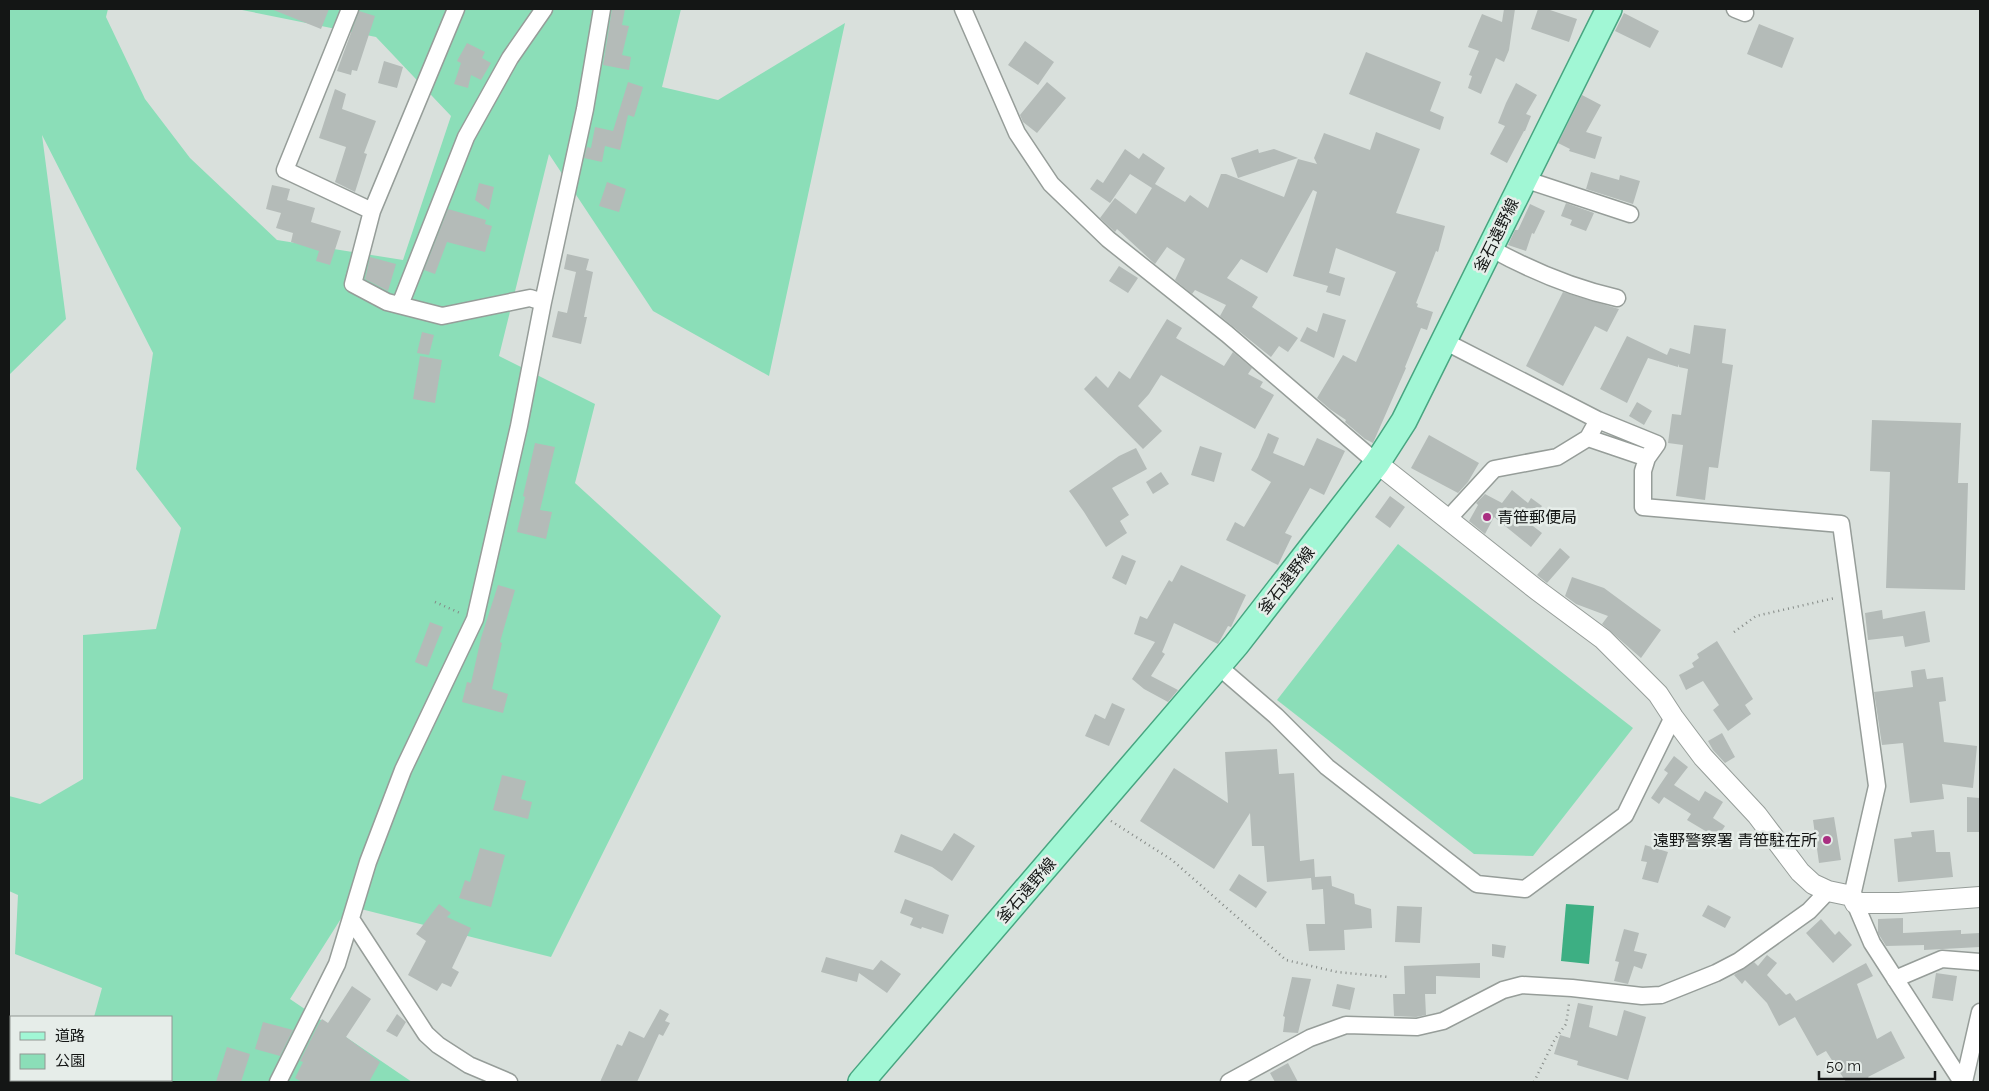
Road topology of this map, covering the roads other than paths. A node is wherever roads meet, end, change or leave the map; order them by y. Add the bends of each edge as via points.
1 (350, 9) edge
2 (456, 9) edge
3 (544, 9) edge
4 (602, 9) edge
5 (963, 9) edge
6 (1609, 9) edge
7 (1524, 178) junction
8 (372, 211) junction
9 (1630, 214) dead end
10 (1490, 248) junction
11 (1617, 298) dead end
12 (543, 302) junction
13 (400, 305) junction
14 (1444, 340) junction
15 (1598, 420) junction
16 (1588, 438) junction
17 (1647, 458) junction
18 (1377, 463) junction
19 (1448, 519) junction
20 (1218, 666) junction
21 (1672, 718) junction
22 (1828, 891) junction
23 (1980, 897) edge
24 (1853, 900) junction
25 (351, 919) junction
26 (1980, 962) edge
27 (1896, 979) junction
28 (1980, 1012) edge
29 (278, 1082) edge
30 (509, 1082) edge
31 (861, 1082) edge
32 (1229, 1082) edge
33 (1963, 1082) edge

1 - 8 street via 285,170
2 - 8 street
3 - 13 street via 510,58 466,137
4 - 12 street via 585,109
5 - 18 street via 1017,133 1051,184 1108,239 1227,334
6 - 7 main road, 釜石遠野線
7 - 9 street
7 - 10 main road, 釜石遠野線
8 - 13 street via 353,284 387,302
10 - 11 street via 1528,269
10 - 14 main road, 釜石遠野線
12 - 13 street via 530,298 442,316
12 - 25 street via 475,620 403,770 368,862
14 - 15 street
14 - 18 main road, 釜石遠野線 via 1404,421
15 - 16 street
15 - 17 street via 1657,444
16 - 17 street
16 - 19 street via 1557,457 1494,469
17 - 24 street via 1643,471 1643,507 1840,524 1877,786
18 - 19 street
18 - 20 main road, 釜石遠野線
19 - 21 street via 1603,639 1658,694
20 - 21 street via 1276,716 1327,767 1477,884 1525,889 1625,815
20 - 31 main road, 釜石遠野線
21 - 22 street via 1757,815 1800,872 1813,884
22 - 24 street
22 - 32 street via 1809,911 1739,961 1662,995 1642,996 1522,984 1503,990 1443,1021 1417,1027 1346,1025 1310,1038
23 - 24 street via 1899,903
24 - 27 street via 1872,943
25 - 29 street via 337,964
25 - 30 street via 426,1034 469,1064
26 - 27 street via 1942,959
27 - 33 street
28 - 33 street

